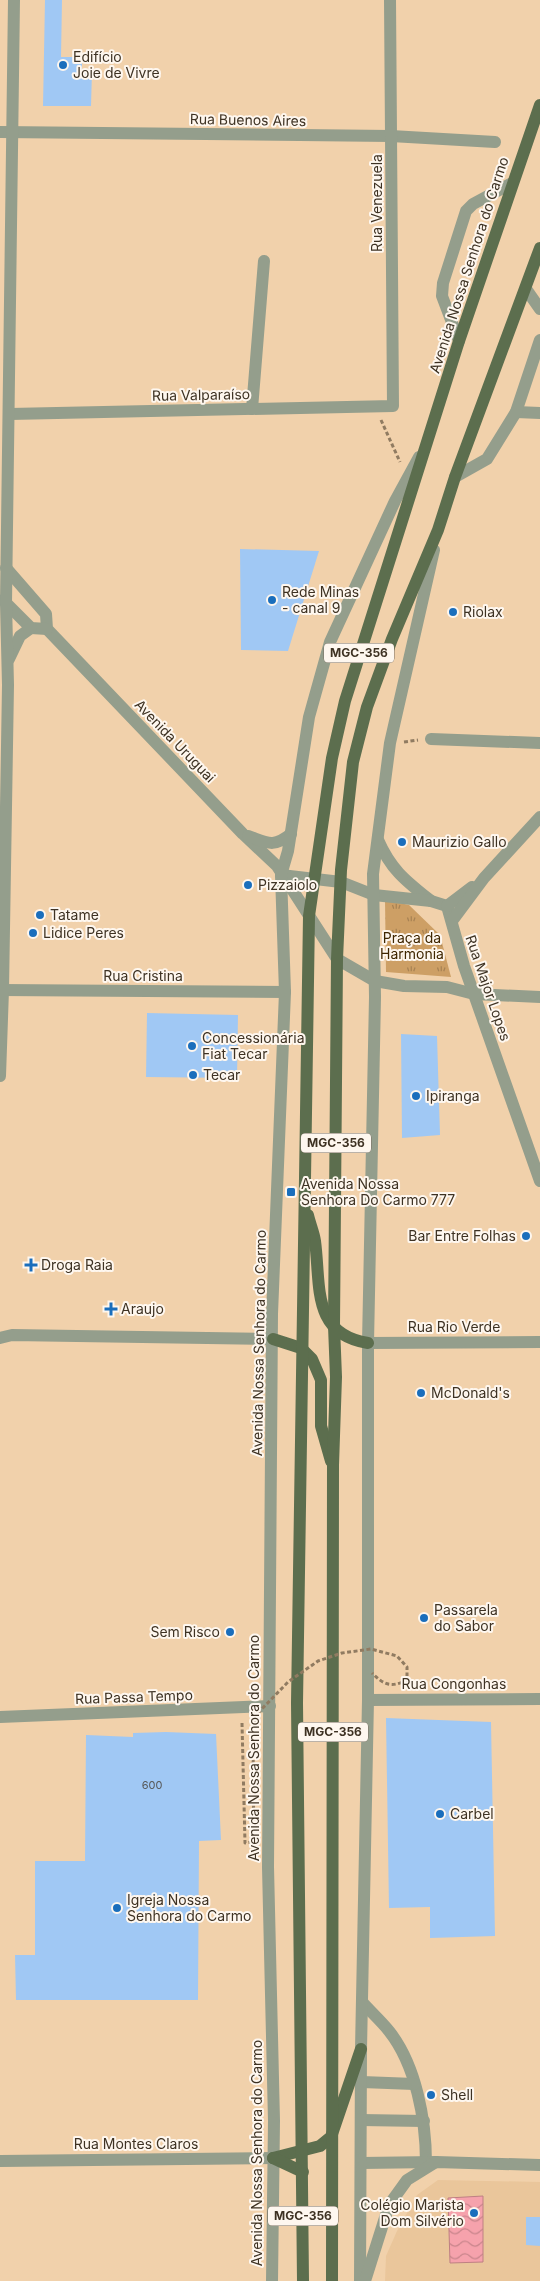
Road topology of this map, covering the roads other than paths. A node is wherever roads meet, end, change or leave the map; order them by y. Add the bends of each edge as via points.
1 (14, 0) edge
2 (390, 0) edge
3 (540, 105) edge
4 (6, 132) edge
5 (392, 136) junction
6 (495, 142) dead end
7 (512, 183) junction
8 (540, 248) edge
9 (264, 261) dead end
10 (526, 289) junction
11 (540, 309) edge
12 (540, 340) edge
13 (458, 341) junction
14 (393, 406) joint
15 (252, 409) junction
16 (516, 412) junction
17 (540, 413) edge
18 (10, 414) junction
19 (430, 435) junction
20 (455, 477) junction
21 (438, 530) junction
22 (4, 566) edge
23 (3, 600) edge
24 (31, 628) junction
25 (47, 629) junction
26 (8, 661) junction
27 (4, 685) edge
28 (431, 739) road end
29 (540, 743) edge
30 (540, 818) edge
31 (243, 834) junction
32 (291, 834) junction
33 (378, 837) junction
34 (281, 875) junction
35 (316, 878) junction
36 (484, 878) junction
37 (341, 882) junction
38 (374, 895) junction
39 (431, 901) junction
40 (447, 906) junction
41 (309, 916) junction
42 (452, 921) junction
43 (2, 937) edge
44 (337, 959) junction
45 (464, 966) junction
46 (375, 981) junction
47 (447, 987) junction
48 (2, 990) edge
49 (285, 992) junction
50 (474, 994) junction
51 (540, 997) edge
52 (0, 1076) edge
53 (540, 1182) edge
54 (304, 1203) junction
55 (334, 1326) junction
56 (0, 1338) edge
57 (272, 1339) junction
58 (540, 1342) edge
59 (368, 1343) junction
60 (301, 1348) junction
61 (333, 1465) junction
62 (540, 1699) edge
63 (368, 1700) junction
64 (270, 1706) junction
65 (0, 1717) edge
66 (363, 2003) junction
67 (362, 2049) junction
68 (362, 2082) junction
69 (414, 2084) junction
70 (361, 2120) junction
71 (424, 2120) junction
72 (331, 2137) junction
73 (303, 2152) junction
74 (273, 2158) junction
75 (0, 2161) edge
76 (431, 2162) junction
77 (361, 2163) junction
78 (540, 2165) edge
79 (303, 2172) junction
80 (272, 2281) edge
81 (303, 2281) edge
82 (332, 2281) edge
83 (360, 2281) edge
84 (365, 2281) edge

1 - 4 street
2 - 5 street, Rua Venezuela
3 - 7 main road, Avenida Nossa Senhora do Carmo / MGC-356
4 - 5 street, Rua Buenos Aires
4 - 18 street
5 - 6 street, Rua Buenos Aires
5 - 14 street, Rua Venezuela
7 - 13 main road, Avenida Nossa Senhora do Carmo / MGC-356
7 - 13 street via 466,211 443,282 442,296
8 - 10 main road, MGC-356
9 - 15 street
10 - 11 street
10 - 20 main road, MGC-356
12 - 16 street
13 - 19 main road, Avenida Nossa Senhora do Carmo / MGC-356
14 - 15 street, Rua Valparaíso
15 - 18 street, Rua Valparaíso
16 - 17 street
16 - 20 street via 487,458
18 - 22 street
19 - 32 street, Avenida Nossa Senhora do Carmo / MGC-356 via 330,642 309,717
19 - 35 main road, Avenida Nossa Senhora do Carmo / MGC-356 via 345,701 332,758
20 - 21 main road, MGC-356
21 - 33 street, MGC-356 via 390,743
21 - 37 main road, MGC-356 via 367,707 353,762
22 - 23 street
22 - 25 street, Avenida Uruguai via 46,614
23 - 24 street
23 - 26 street
24 - 25 street
24 - 26 street via 20,636
25 - 31 street, Avenida Uruguai
26 - 27 street
27 - 43 street
28 - 29 street
30 - 36 street
31 - 32 street via 279,844
31 - 34 street, Avenida Uruguai via 277,866
32 - 34 street, Avenida Nossa Senhora do Carmo / MGC-356
33 - 38 street, MGC-356
33 - 39 street via 386,859 401,877
34 - 35 street
34 - 41 street, Avenida Uruguai
34 - 49 street, Avenida Nossa Senhora do Carmo / MGC-356
35 - 37 street
35 - 41 main road, Avenida Nossa Senhora do Carmo / MGC-356
36 - 40 street
36 - 42 street
37 - 38 street
37 - 44 main road, MGC-356
38 - 39 street
38 - 46 street, MGC-356
39 - 40 street
40 - 42 street, Rua Major Lopes
41 - 44 street, Avenida Uruguai
41 - 54 main road, Avenida Nossa Senhora do Carmo / MGC-356
42 - 45 street, Rua Major Lopes
43 - 48 street
44 - 46 street
44 - 55 main road, MGC-356
45 - 47 street via 458,980
45 - 50 street, Rua Major Lopes
46 - 47 street via 404,986
46 - 59 street, MGC-356
47 - 50 street
48 - 49 street, Rua Cristina
48 - 52 street
49 - 57 street, Avenida Nossa Senhora do Carmo / MGC-356
50 - 51 street
50 - 53 street, Rua Major Lopes
54 - 55 main road via 315,1239 320,1300 324,1313
54 - 60 main road, Avenida Nossa Senhora do Carmo / MGC-356
55 - 59 main road via 355,1341
55 - 61 main road, MGC-356
56 - 57 street via 12,1335
57 - 60 main road
57 - 64 street, Avenida Nossa Senhora do Carmo / MGC-356
58 - 59 street, Rua Rio Verde
59 - 63 street, MGC-356
60 - 61 main road via 312,1359 321,1380 321,1426
60 - 73 main road, Avenida Nossa Senhora do Carmo / MGC-356 via 297,1704
61 - 72 main road, MGC-356
62 - 63 street, Rua Congonhas
63 - 66 street, MGC-356
64 - 65 street, Rua Passa Tempo
64 - 74 street, Avenida Nossa Senhora do Carmo / MGC-356 via 268,1867
66 - 67 street, MGC-356
66 - 69 street via 390,2032
67 - 68 street, MGC-356
67 - 72 main road
68 - 69 street
68 - 70 street, MGC-356
69 - 71 street
70 - 71 street
70 - 77 street, MGC-356
71 - 76 street
72 - 73 main road via 320,2146
72 - 82 main road, MGC-356
73 - 74 main road
73 - 79 main road, Avenida Nossa Senhora do Carmo / MGC-356
74 - 75 street, Rua Montes Claros
74 - 79 main road
74 - 80 street, Avenida Nossa Senhora do Carmo / MGC-356
76 - 77 street
76 - 78 street
76 - 84 street via 407,2180 388,2205
77 - 83 street, MGC-356
79 - 81 main road, Avenida Nossa Senhora do Carmo / MGC-356

